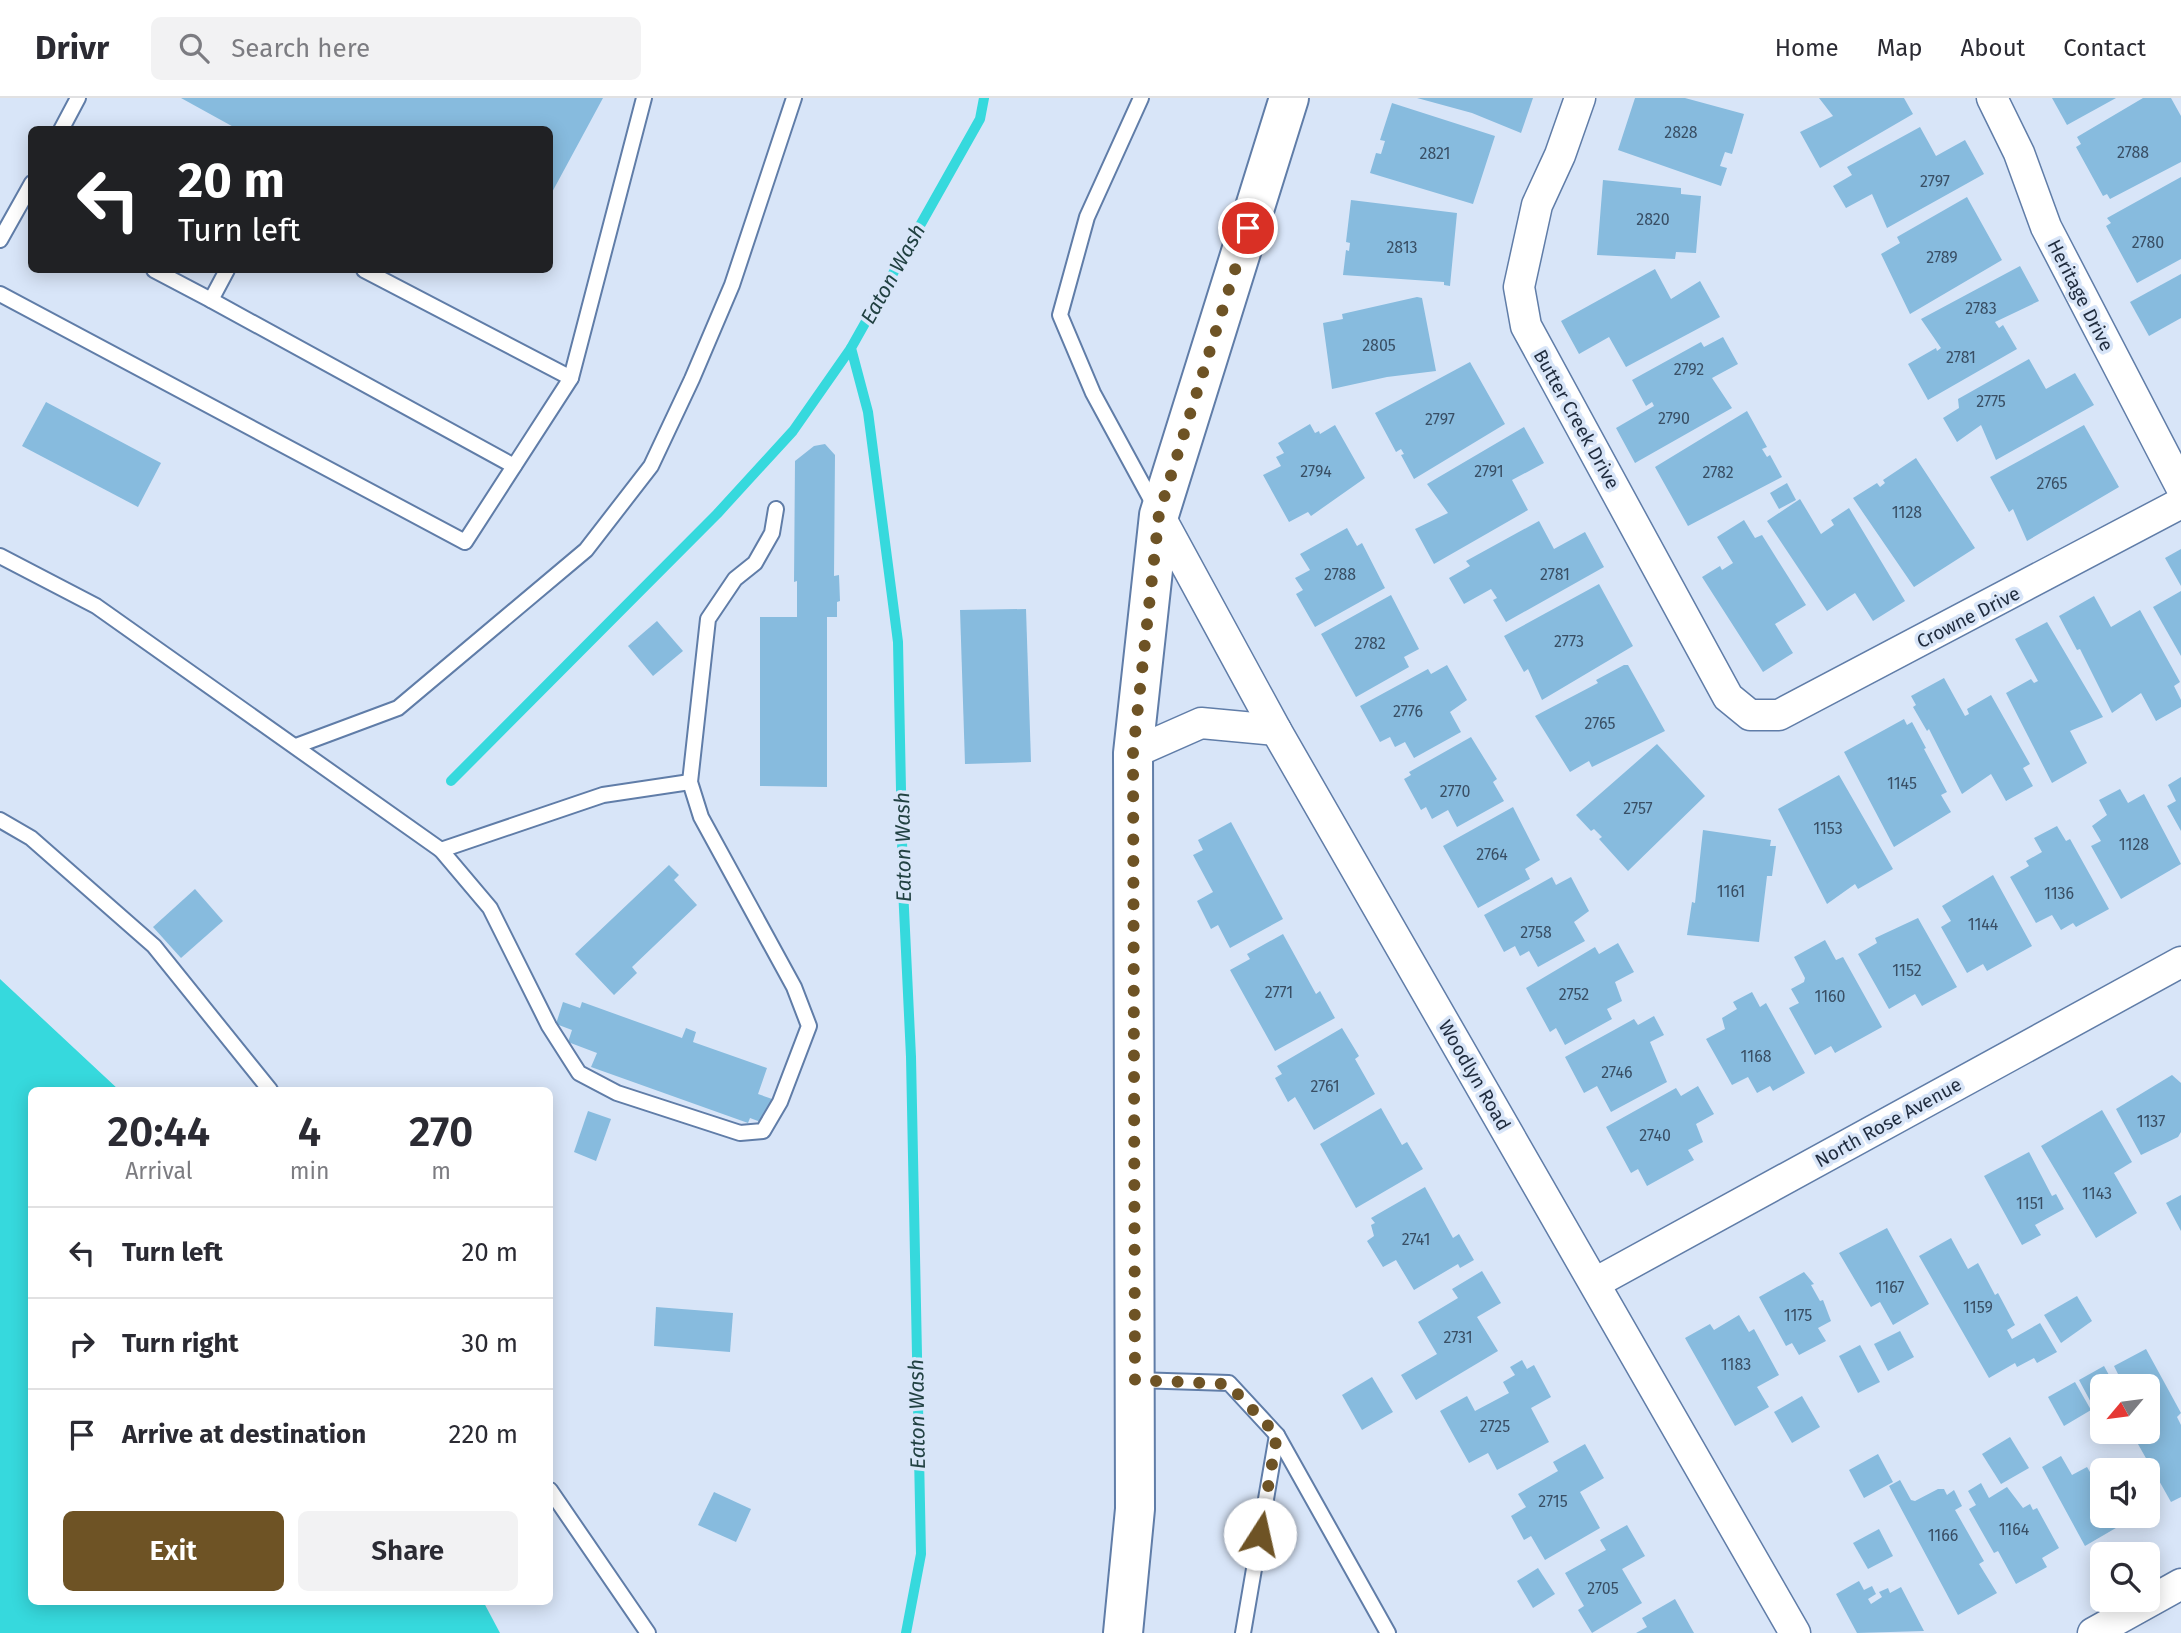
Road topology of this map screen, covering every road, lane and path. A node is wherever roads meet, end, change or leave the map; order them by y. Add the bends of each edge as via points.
1 (78, 98) edge
2 (644, 98) edge
3 (794, 98) edge
4 (1141, 98) edge
5 (1289, 98) edge
6 (1580, 98) edge
7 (1992, 98) edge
8 (63, 126) edge
9 (27, 201) edge
10 (0, 240) edge
11 (161, 273) edge
12 (225, 273) edge
13 (369, 273) edge
14 (0, 294) edge
15 (211, 300) junction
16 (571, 378) junction
17 (514, 466) junction
18 (2181, 487) edge
19 (2181, 503) edge
20 (776, 509) dead end
21 (1159, 514) junction
22 (0, 556) edge
23 (1750, 715) joint
24 (1276, 730) junction
25 (296, 746) junction
26 (1133, 753) junction
27 (690, 782) junction
28 (0, 820) edge
29 (441, 850) junction
30 (2181, 962) edge
31 (268, 1087) edge
32 (1595, 1283) junction
33 (1135, 1380) junction
34 (1277, 1435) junction
35 (553, 1494) edge
36 (2181, 1584) edge
37 (649, 1633) edge
38 (1123, 1633) edge
39 (1243, 1633) edge
40 (1388, 1633) edge
41 (1795, 1633) edge
42 (2093, 1633) edge

1 - 8 lane
2 - 16 lane
3 - 25 lane via 732,285 692,379 650,466 586,550 398,708
4 - 21 lane via 1087,217 1060,315 1093,393
5 - 21 main road
6 - 23 street, Butter Creek Drive via 1536,205 1519,287 1526,326 1728,697
7 - 18 street, Heritage Drive via 2019,153 2046,227
9 - 10 lane
11 - 15 lane
12 - 15 lane
13 - 16 lane
14 - 17 lane via 465,542
15 - 17 lane
16 - 17 lane
19 - 23 street, Crowne Drive via 1779,715
20 - 27 lane via 772,533 755,563 736,579 708,619
21 - 24 street, Woodlyn Road
21 - 26 main road
22 - 25 lane via 96,606
24 - 26 street via 1200,723
24 - 32 street, Woodlyn Road
25 - 29 lane
26 - 33 main road
27 - 29 lane via 603,795
27 - 29 lane via 701,817 794,987 809,1026 780,1102 763,1131 740,1133 617,1093 579,1073 549,1026 490,908
28 - 31 lane via 31,838 153,946
30 - 32 street, North Rose Avenue
32 - 41 street, Woodlyn Road
33 - 34 lane via 1228,1384
33 - 38 main road via 1135,1509
34 - 39 lane
34 - 40 lane
35 - 37 lane
36 - 42 street

